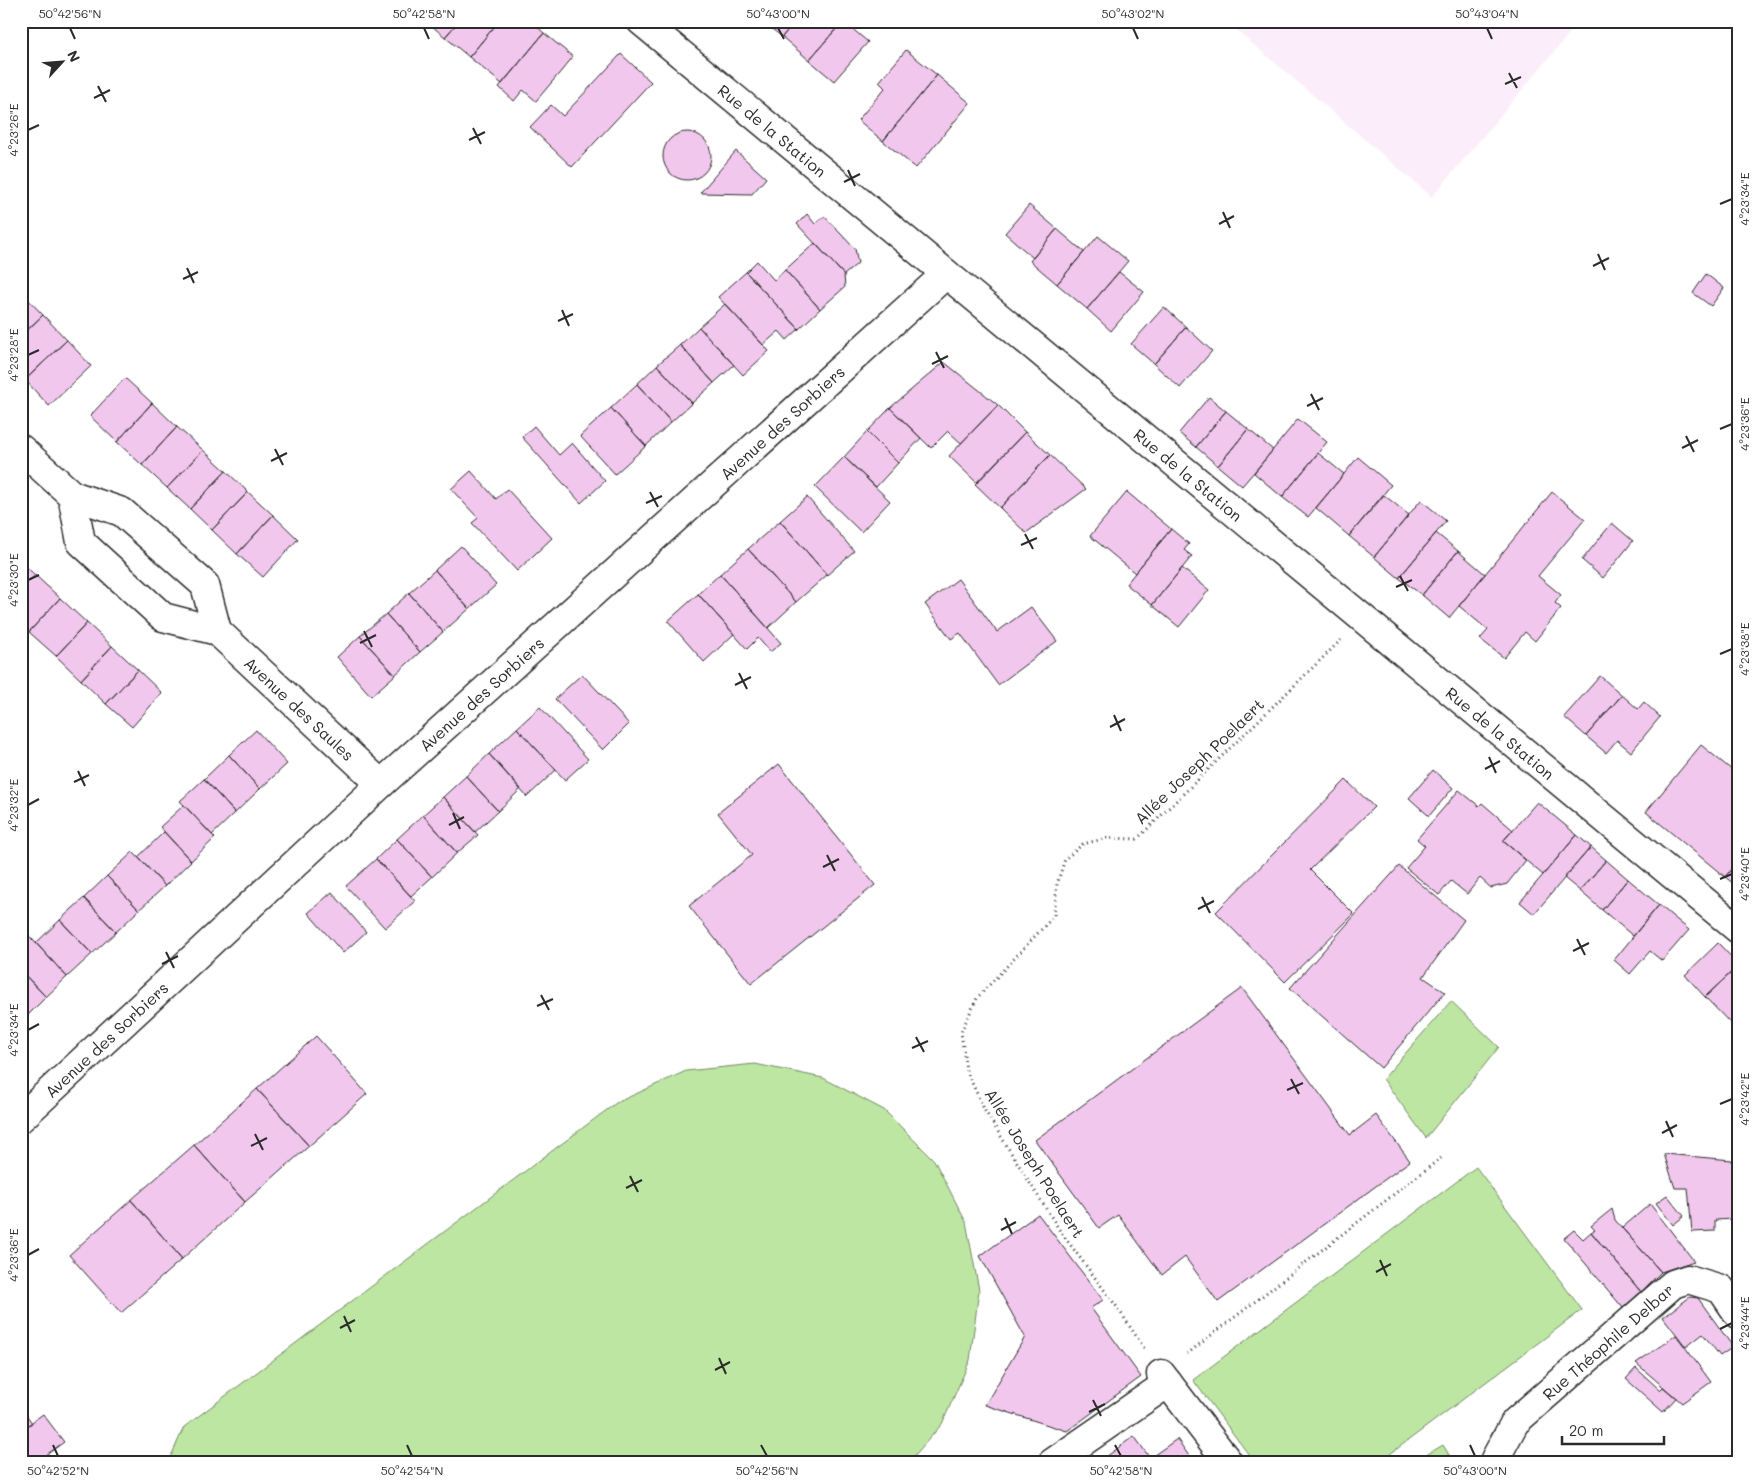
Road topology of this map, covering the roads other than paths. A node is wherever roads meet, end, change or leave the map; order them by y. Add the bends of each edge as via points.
1 (641, 21) edge
2 (946, 274) junction
3 (21, 449) edge
4 (72, 495) junction
5 (217, 630) junction
6 (381, 784) junction
7 (1738, 928) edge
8 (21, 1118) edge
9 (1738, 1314) edge
10 (1052, 1463) edge
11 (1229, 1463) edge
12 (1496, 1463) edge

1 - 2 street, Rue de la Station
2 - 6 street, Avenue des Sorbiers
2 - 7 street, Rue de la Station
3 - 4 street
4 - 5 street via 122,512 205,585
4 - 5 street, Avenue des Saules via 81,542 163,617
5 - 6 street, Avenue des Saules
6 - 8 street, Avenue des Sorbiers
9 - 12 street, Rue Théophile Delbar via 1721,1289 1688,1279 1673,1284 1515,1422 1495,1459
10 - 11 street via 1165,1379

